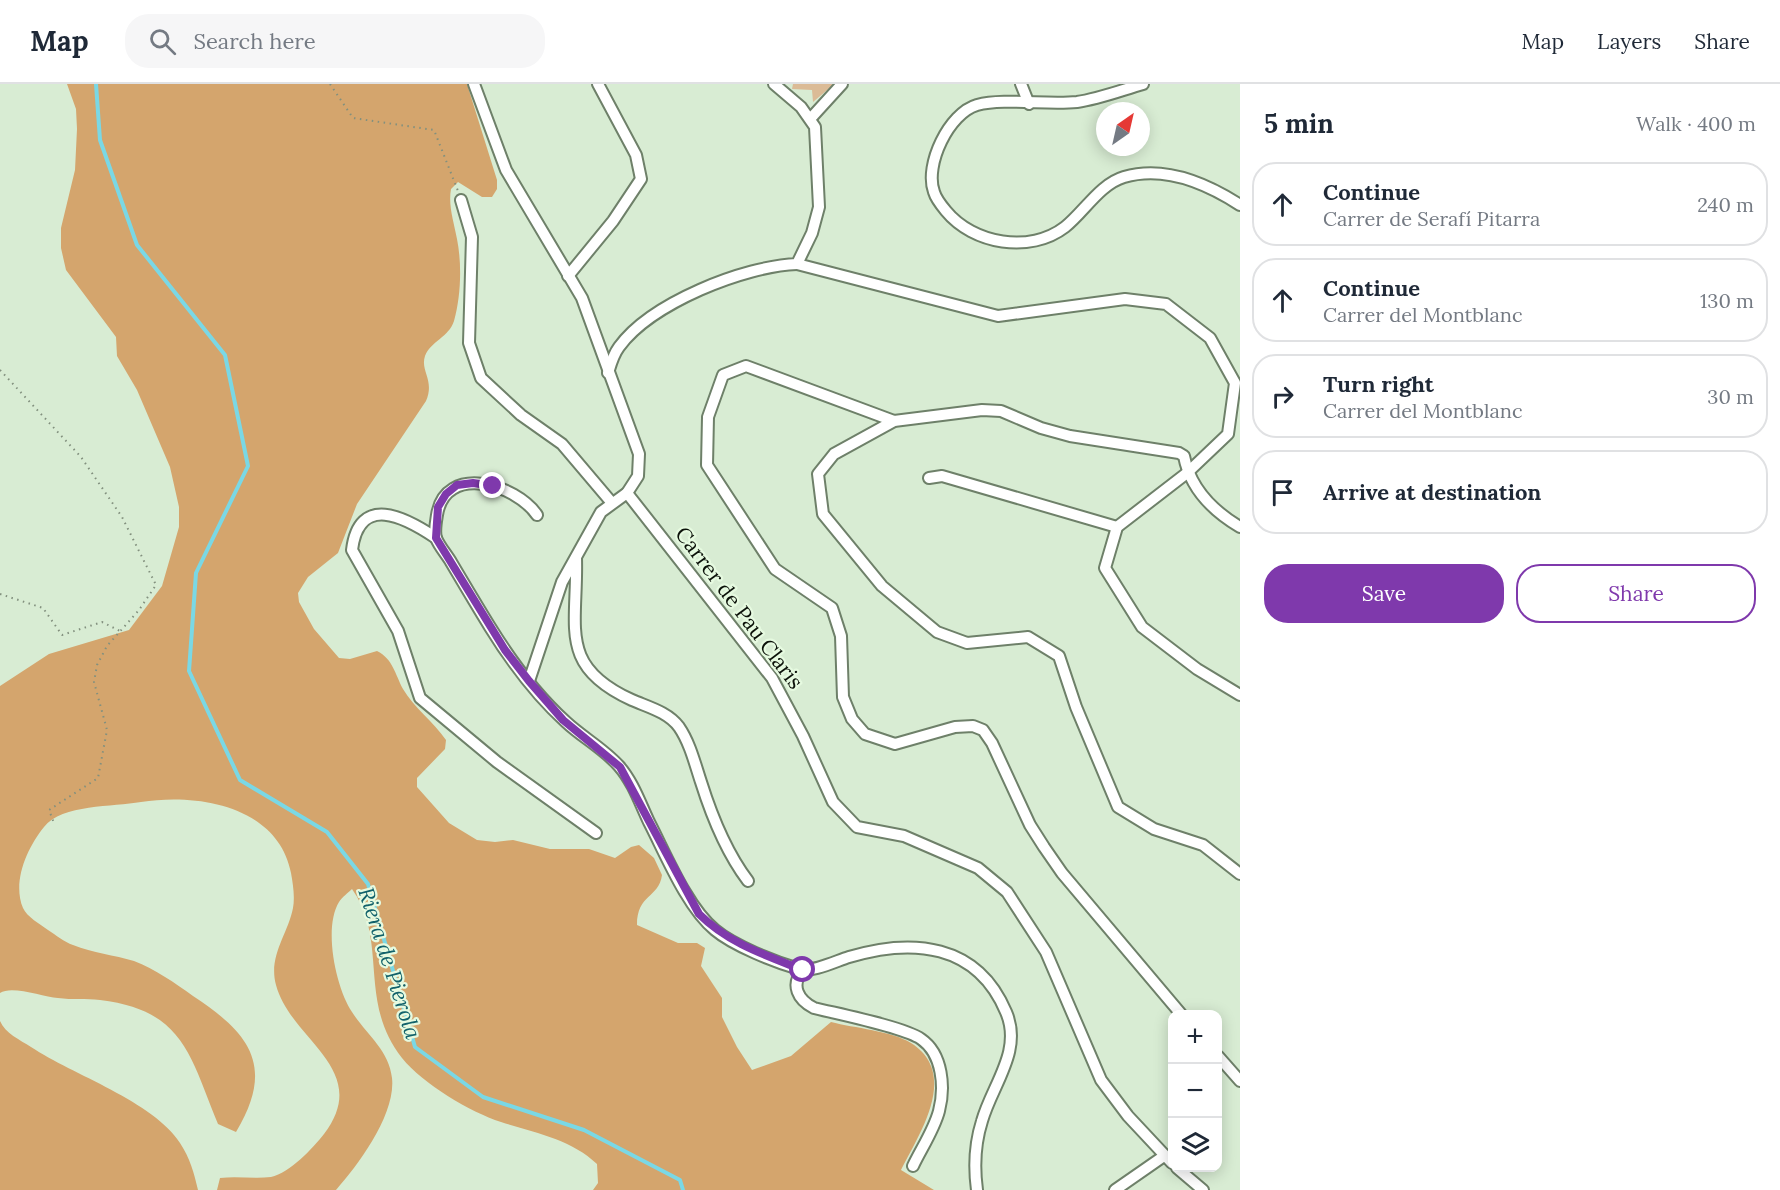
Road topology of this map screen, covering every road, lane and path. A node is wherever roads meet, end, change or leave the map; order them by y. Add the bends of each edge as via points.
1 (330, 84) edge
2 (474, 84) edge
3 (598, 84) edge
4 (774, 84) edge
5 (842, 84) edge
6 (1021, 84) edge
7 (1143, 84) edge
8 (1029, 104) junction
9 (811, 118) junction
10 (461, 201) joint
11 (1240, 205) edge
12 (797, 264) junction
13 (568, 276) junction
14 (0, 370) edge
15 (608, 373) junction
16 (894, 421) junction
17 (1187, 473) junction
18 (929, 478) dead end
19 (627, 493) junction
20 (612, 503) junction
21 (537, 515) dead end
22 (1117, 527) junction
23 (1240, 527) edge
24 (436, 538) junction
25 (576, 555) junction
26 (0, 594) edge
27 (120, 631) junction
28 (529, 681) junction
29 (1240, 695) edge
30 (54, 822) dead end
31 (596, 833) dead end
32 (1240, 874) edge
33 (748, 881) dead end
34 (803, 970) junction
35 (1178, 1010) edge
36 (1222, 1061) edge
37 (1240, 1081) edge
38 (1168, 1159) edge
39 (913, 1166) dead end
40 (1183, 1172) edge
41 (977, 1190) edge
42 (1115, 1190) edge
43 (1203, 1190) edge

1 - 10 path via 353,118 434,130
2 - 13 street via 506,170
3 - 13 street via 636,155 641,179
4 - 9 street
5 - 9 street
6 - 8 street
7 - 8 street via 1079,101
8 - 11 street via 987,104 968,109 951,123 935,157 933,191 951,218 976,236 1021,241 1050,235 1067,225 1111,183 1135,175 1162,174 1190,180 1217,190
9 - 12 street via 815,127 819,207
10 - 20 street via 472,237 469,343 481,378 521,415 562,444
12 - 15 street via 728,279 672,304 620,345
12 - 17 street via 998,316 1125,299 1166,304 1210,338 1235,383 1228,434
13 - 15 street via 582,298
14 - 27 path via 81,457 122,517 156,585
15 - 19 street via 639,454 638,476
16 - 17 street via 1001,411 1070,436 1179,453 1184,456
16 - 32 street via 834,454 818,474 823,514 882,586 937,632 967,643 1028,637 1059,656 1118,807 1154,829 1203,844
16 - 35 street via 746,366 723,375 708,417 707,465 775,569 832,608 841,636 843,697 852,719 865,734 895,744 955,727 983,730 1044,847
17 - 22 street
17 - 23 street via 1200,495
18 - 22 street via 942,476
19 - 20 street
19 - 38 street, Carrer de Pau Claris via 771,678 833,802 857,827 904,836 978,868 1007,892 1046,952 1101,1080
20 - 25 street via 601,512
21 - 24 street via 510,492 473,483 457,485 438,507
22 - 29 street via 1105,568 1142,627 1197,669
24 - 28 street via 505,650
24 - 31 street via 404,518 390,514 374,516 362,522 352,550 398,631 420,698 497,762
25 - 28 street via 562,582
25 - 33 street via 575,644 581,660 609,689 661,712 679,728 715,821 735,864
26 - 27 path via 43,608 62,635 102,621
27 - 30 path via 107,646 95,674 107,730 98,778 49,810
28 - 34 street via 563,720 620,767 699,914 735,942
34 - 39 street via 795,985 804,1003 905,1031 920,1038 931,1050 942,1078 939,1113
34 - 41 street via 865,952 914,945 963,962 996,994 1013,1035 1011,1050 982,1119 976,1156
36 - 37 street
38 - 42 street
40 - 43 street

